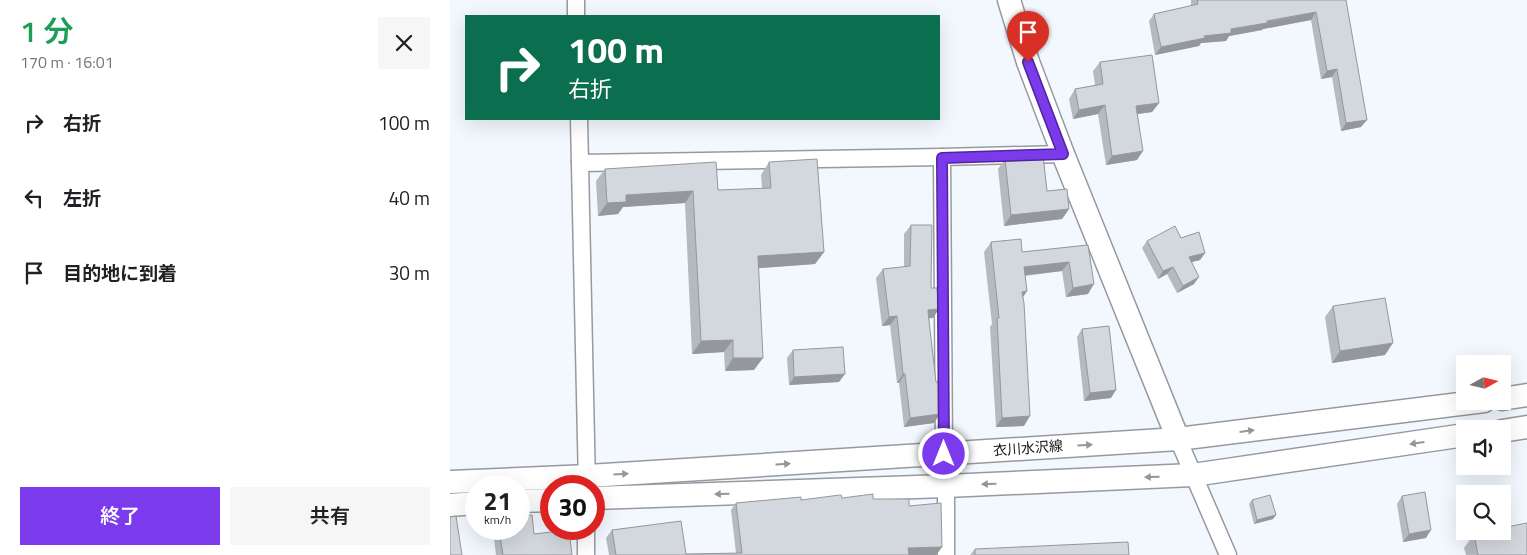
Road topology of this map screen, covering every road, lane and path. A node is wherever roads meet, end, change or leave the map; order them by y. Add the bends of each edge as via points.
1 (576, 0) edge
2 (1009, 0) edge
3 (576, 15) edge
4 (579, 120) edge
5 (1063, 154) junction
6 (942, 158) junction
7 (580, 163) junction
8 (1527, 395) edge
9 (1511, 398) edge
10 (1456, 404) edge
11 (1527, 428) edge
12 (1511, 430) edge
13 (1456, 437) edge
14 (1178, 439) junction
15 (944, 454) junction
16 (587, 475) edge
17 (1193, 475) junction
18 (605, 480) edge
19 (540, 481) edge
20 (450, 482) edge
21 (946, 486) junction
22 (605, 498) edge
23 (465, 504) edge
24 (450, 505) edge
25 (586, 540) edge
26 (586, 555) edge
27 (946, 555) edge
28 (1228, 555) edge

1 - 3 street
2 - 5 main road via 1028,62
4 - 7 street
5 - 6 street
5 - 14 main road
6 - 7 street
6 - 15 street
7 - 16 street
8 - 9 main road
14 -> 10 main road, 衣川水沢線
11 - 12 main road
13 -> 17 main road
15 -> 14 main road, 衣川水沢線
14 - 17 street
18 -> 15 main road, 衣川水沢線
17 -> 21 main road
17 - 28 street
19 - 20 main road, 衣川水沢線
21 -> 22 main road
21 - 27 street
23 - 24 main road
25 - 26 street

